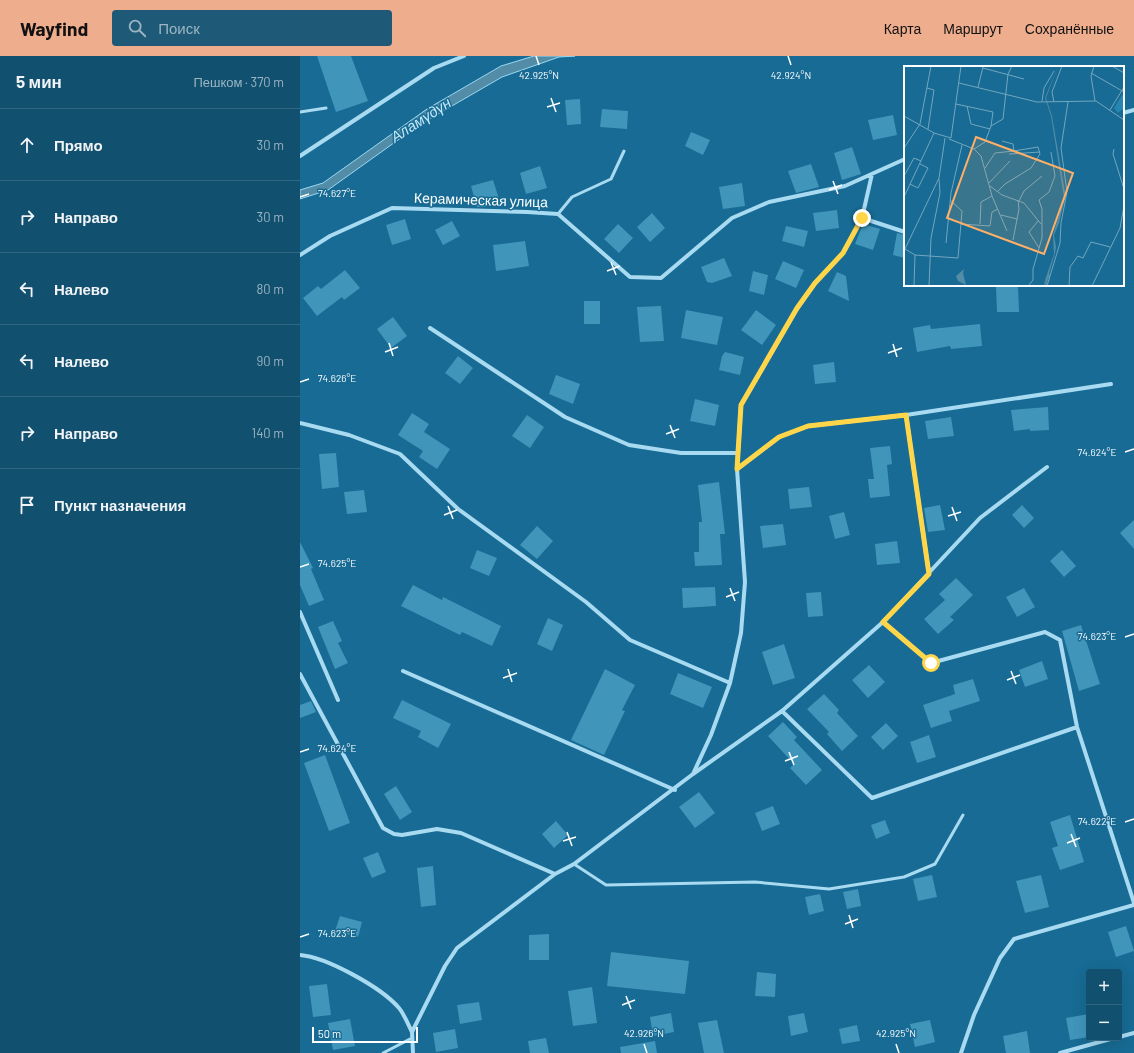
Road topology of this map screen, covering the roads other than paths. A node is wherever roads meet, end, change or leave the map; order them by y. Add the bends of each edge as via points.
1 (464, 56) edge
2 (326, 108) dead end
3 (1134, 110) edge
4 (300, 112) edge
5 (1124, 113) edge
6 (624, 151) dead end
7 (300, 156) edge
8 (904, 159) edge
9 (872, 174) junction
10 (558, 214) junction
11 (862, 218) junction
12 (904, 232) edge
13 (300, 255) edge
14 (430, 328) dead end
15 (1110, 384) dead end
16 (906, 415) junction
17 (300, 423) edge
18 (738, 453) junction
19 (1047, 468) dead end
20 (737, 469) junction
21 (929, 574) junction
22 (300, 612) edge
23 (883, 622) junction
24 (403, 671) dead end
25 (300, 674) edge
26 (730, 683) junction
27 (338, 700) dead end
28 (782, 711) junction
29 (1077, 727) junction
30 (693, 774) junction
31 (675, 790) junction
32 (963, 815) dead end
33 (574, 864) junction
34 (555, 874) junction
35 (1134, 904) edge
36 (300, 955) edge
37 (412, 1032) junction
38 (1134, 1032) edge
39 (1122, 1036) edge
40 (412, 1038) junction
41 (1103, 1041) edge
42 (383, 1053) edge
43 (413, 1053) edge
44 (962, 1053) edge
45 (1060, 1053) edge

1 - 7 street via 434,68
2 - 4 lane
3 - 5 street
6 - 10 lane via 611,179 572,198
8 - 9 street, Керамическая улица
9 - 10 street, Керамическая улица via 845,186 769,202 732,218 661,278 630,277
9 - 11 street
10 - 13 street, Керамическая улица via 392,208 330,236
11 - 12 street
11 - 18 street via 843,253 815,283 797,308 741,405
14 - 18 street via 565,417 629,445 681,453
15 - 16 street
16 - 20 street via 808,426 779,437
16 - 21 street
17 - 26 street via 349,436 400,454 458,509 586,602 630,640
18 - 20 street
19 - 21 street via 980,518
20 - 26 street via 745,582 741,633
21 - 23 street
22 - 27 street
23 - 28 street
23 - 29 street via 931,663 1045,632 1060,640
24 - 31 street
25 - 34 street via 383,828 402,835 437,829 461,833
26 - 30 street
28 - 29 street via 872,798
28 - 30 street
29 - 35 street
30 - 31 street
31 - 33 street
32 - 33 lane via 935,864 904,877 829,889 755,882 606,885
33 - 34 street
34 - 37 street via 457,948 445,966
35 - 44 street via 1014,939 1000,958 974,1016
36 - 37 street via 311,956 367,982 399,1008
37 - 40 street
38 - 39 street
40 - 42 lane
40 - 43 street
41 - 45 street

